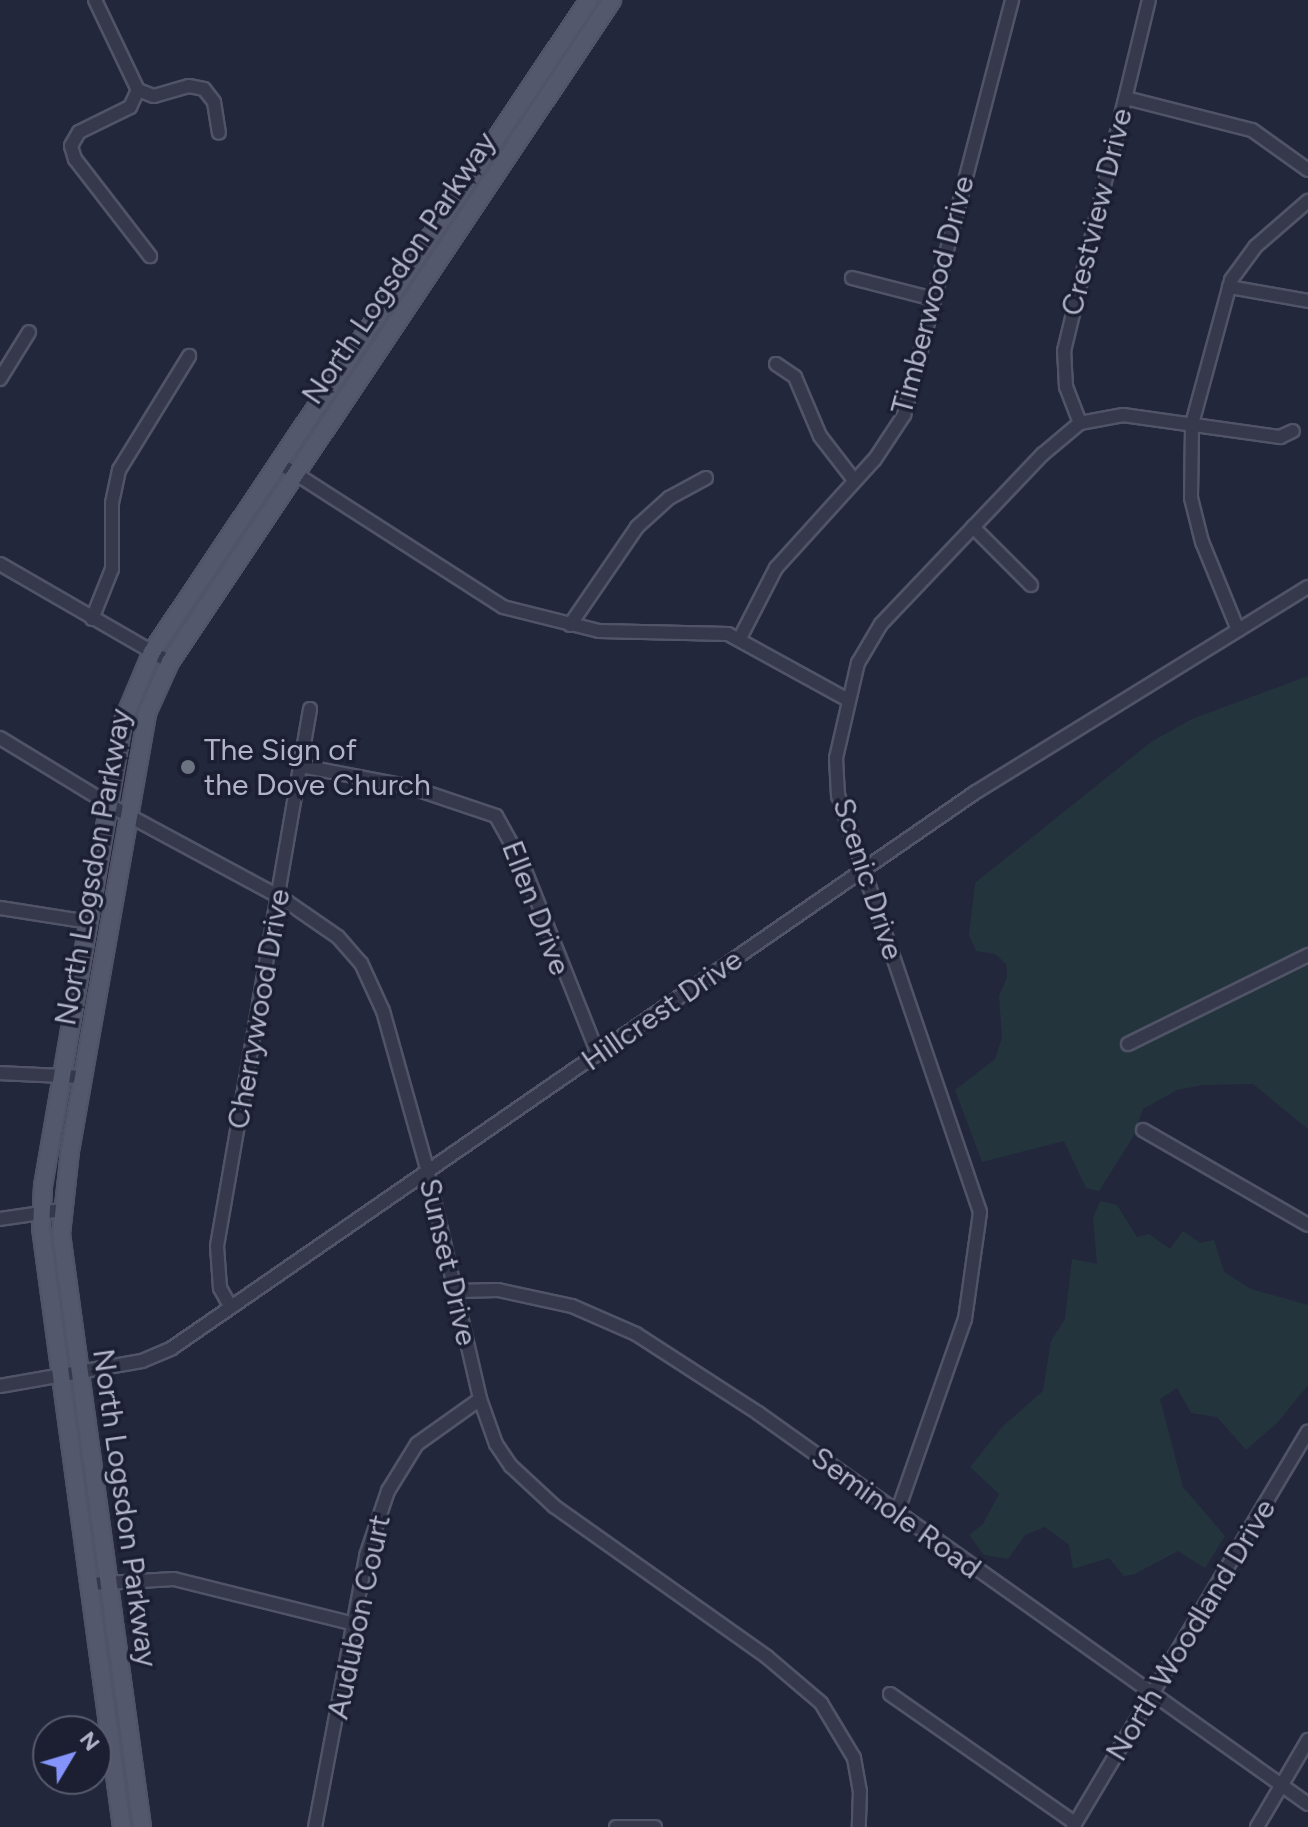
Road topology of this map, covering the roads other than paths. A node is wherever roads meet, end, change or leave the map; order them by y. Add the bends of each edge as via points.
1 (95, 0) edge
2 (589, 0) edge
3 (1012, 0) edge
4 (1149, 0) edge
5 (605, 3) edge
6 (138, 90) junction
7 (1126, 98) junction
8 (219, 133) dead end
9 (1308, 170) edge
10 (1308, 201) edge
11 (450, 208) junction
12 (466, 219) junction
13 (150, 256) dead end
14 (852, 278) dead end
15 (1229, 287) junction
16 (934, 299) junction
17 (1308, 301) edge
18 (29, 332) dead end
19 (189, 356) dead end
20 (776, 364) dead end
21 (0, 379) edge
22 (1080, 423) junction
23 (1192, 424) junction
24 (1293, 431) dead end
25 (279, 463) junction
26 (296, 473) junction
27 (706, 478) dead end
28 (854, 480) junction
29 (973, 527) junction
30 (0, 564) edge
31 (1031, 585) dead end
32 (1308, 587) edge
33 (92, 619) junction
34 (570, 625) junction
35 (1238, 630) junction
36 (740, 638) junction
37 (152, 652) junction
38 (170, 662) junction
39 (848, 700) junction
40 (310, 709) dead end
41 (0, 738) edge
42 (301, 766) junction
43 (110, 804) junction
44 (128, 814) junction
45 (861, 872) junction
46 (280, 897) junction
47 (0, 908) edge
48 (89, 922) junction
49 (1308, 955) edge
50 (1128, 1044) dead end
51 (598, 1054) junction
52 (0, 1073) edge
53 (64, 1077) junction
54 (83, 1077) junction
55 (1143, 1130) dead end
56 (427, 1169) junction
57 (62, 1210) junction
58 (41, 1212) junction
59 (0, 1219) edge
60 (1308, 1225) edge
61 (455, 1291) junction
62 (230, 1306) junction
63 (78, 1375) junction
64 (60, 1377) junction
65 (0, 1386) edge
66 (480, 1399) junction
67 (1308, 1432) edge
68 (897, 1513) junction
69 (108, 1580) junction
70 (89, 1584) junction
71 (355, 1624) junction
72 (890, 1694) dead end
73 (1155, 1696) junction
74 (1308, 1740) edge
75 (1282, 1785) junction
76 (1308, 1804) edge
77 (1074, 1825) edge
78 (122, 1827) edge
79 (142, 1827) edge
80 (315, 1827) edge
81 (616, 1827) edge
82 (655, 1827) edge
83 (859, 1827) edge
84 (1257, 1827) edge

1 - 6 street
2 - 11 main road, North Logsdon Parkway
3 - 16 street, Timberwood Drive
4 - 7 street, Crestview Drive
5 - 12 main road, North Logsdon Parkway
6 - 8 street via 154,96 189,86 204,89 214,102
6 - 13 street via 136,102 79,132 71,146 75,159
7 - 9 street via 1252,130
7 - 22 street, Crestview Drive via 1064,351 1066,387
10 - 15 street via 1256,246
11 - 12 street
11 - 25 main road, North Logsdon Parkway
12 - 26 main road, North Logsdon Parkway
14 - 16 street
15 - 17 street
15 - 23 street
16 - 28 street, Timberwood Drive via 904,415 886,446
18 - 21 street
19 - 33 street via 119,470 112,503 112,569
20 - 28 street via 795,377 820,436
22 - 23 street via 1123,415
22 - 29 street, Scenic Drive
23 - 24 street via 1280,437
23 - 35 street via 1189,482 1198,528
25 - 26 street
25 - 37 main road, North Logsdon Parkway
26 - 34 street via 475,593 503,607
26 - 38 main road, North Logsdon Parkway
27 - 34 street via 669,498 637,527
28 - 36 street, Timberwood Drive via 776,568
29 - 31 street
29 - 39 street, Scenic Drive via 872,636
30 - 33 street
32 - 35 street, Hillcrest Drive
33 - 37 street
34 - 36 street via 612,632 703,631
35 - 45 street, Hillcrest Drive via 1043,748
36 - 39 street
37 - 38 street
37 - 43 main road, North Logsdon Parkway via 126,711
38 - 44 main road, North Logsdon Parkway via 147,713
39 - 45 street, Scenic Drive via 836,784
40 - 42 street, Cherrywood Drive
41 - 43 street, Sunset Drive
42 - 46 street, Cherrywood Drive
42 - 51 street, Ellen Drive via 407,786 479,806 496,816 522,863
43 - 44 street, Sunset Drive
43 - 48 main road, North Logsdon Parkway
44 - 46 street, Sunset Drive
44 - 54 main road, North Logsdon Parkway
45 - 51 street, Hillcrest Drive
45 - 68 street, Scenic Drive via 980,1212 957,1348
46 - 56 street, Sunset Drive via 338,937 370,976
46 - 62 street, Cherrywood Drive via 217,1246 220,1288
47 - 48 street
48 - 53 main road, North Logsdon Parkway
49 - 50 street
51 - 56 street, Hillcrest Drive
52 - 53 street
53 - 54 street
53 - 58 main road, North Logsdon Parkway
54 - 57 main road, North Logsdon Parkway
55 - 60 street
56 - 61 street, Sunset Drive
56 - 62 street, Hillcrest Drive
57 - 58 street
57 - 63 main road, North Logsdon Parkway
58 - 59 street
58 - 64 main road, North Logsdon Parkway
61 - 66 street, Sunset Drive
61 - 68 street, Seminole Road via 470,1287 523,1295 606,1317 758,1413
62 - 63 street, Hillcrest Drive via 158,1355
63 - 64 street, Hillcrest Drive
63 - 69 main road, North Logsdon Parkway
64 - 65 street, Hillcrest Drive
64 - 70 main road, North Logsdon Parkway
66 - 71 street, Audubon Court via 424,1437 398,1470 366,1556
66 - 83 street, Sunset Drive via 496,1444 526,1483 791,1675 821,1703 854,1758
67 - 73 street, North Woodland Drive
68 - 73 street, Seminole Road
69 - 70 street
69 - 71 street via 174,1579
69 - 79 main road, North Logsdon Parkway
70 - 78 main road, North Logsdon Parkway
71 - 80 street, Audubon Court
72 - 77 street
73 - 75 street, Seminole Road
73 - 77 street, North Woodland Drive
74 - 75 street
75 - 76 street, Seminole Road
75 - 84 street
81 - 82 street

